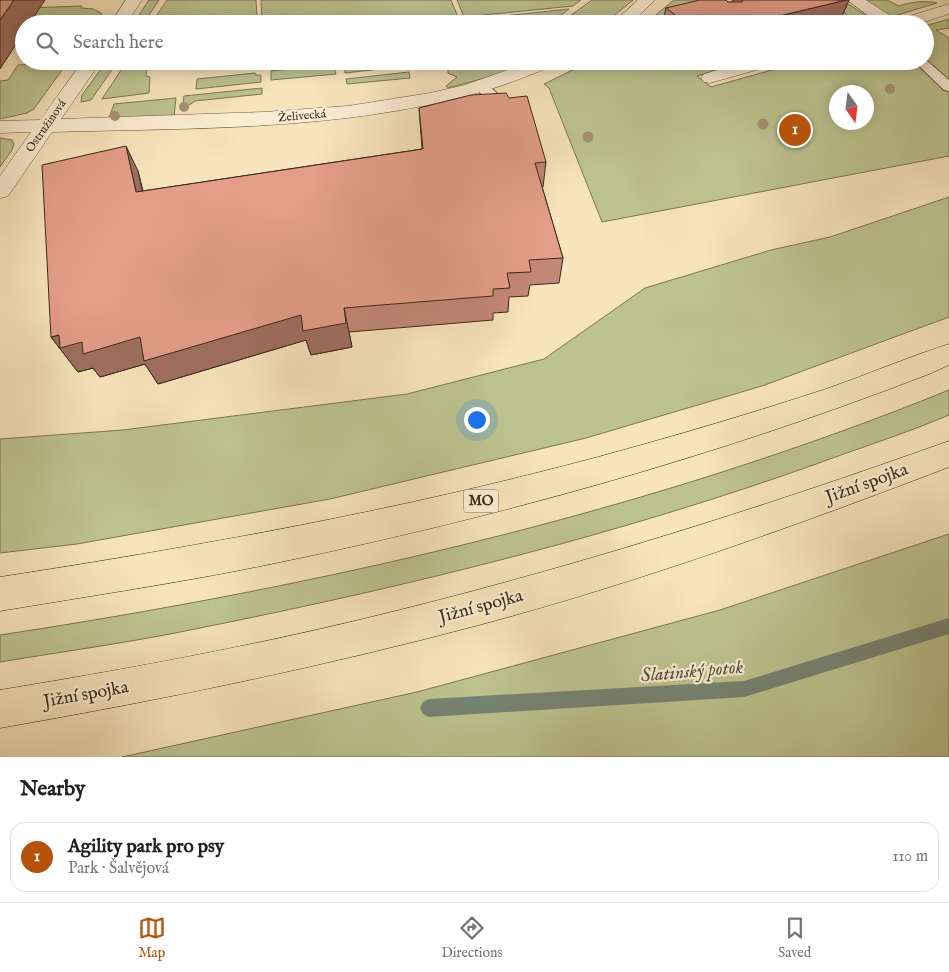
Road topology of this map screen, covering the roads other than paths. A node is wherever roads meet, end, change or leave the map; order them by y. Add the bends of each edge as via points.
1 (134, 0) edge
2 (647, 0) edge
3 (855, 0) edge
4 (949, 9) edge
5 (124, 15) edge
6 (630, 15) edge
7 (878, 15) edge
8 (929, 15) edge
9 (86, 70) edge
10 (528, 70) edge
11 (737, 70) edge
12 (930, 70) edge
13 (710, 78) dead end
14 (481, 86) junction
15 (949, 87) edge
16 (499, 103) edge
17 (48, 126) junction
18 (0, 127) edge
19 (0, 190) edge
20 (949, 354) edge
21 (949, 454) edge
22 (0, 594) edge
23 (0, 709) edge

1 - 5 street
2 - 6 street
3 - 7 street
4 - 8 street
9 - 17 street, Ostružinová
10 - 14 street, Želivecká
11 - 13 street
12 - 15 lane
14 - 16 lane
14 - 17 street, Želivecká via 413,102 334,113
17 - 18 street, Želivecká
17 - 19 street, Ostružinová
20 - 22 highway, MO via 848,393 756,423 540,486 265,549
21 - 23 highway, Jižní spojka via 771,519 486,607 206,673

